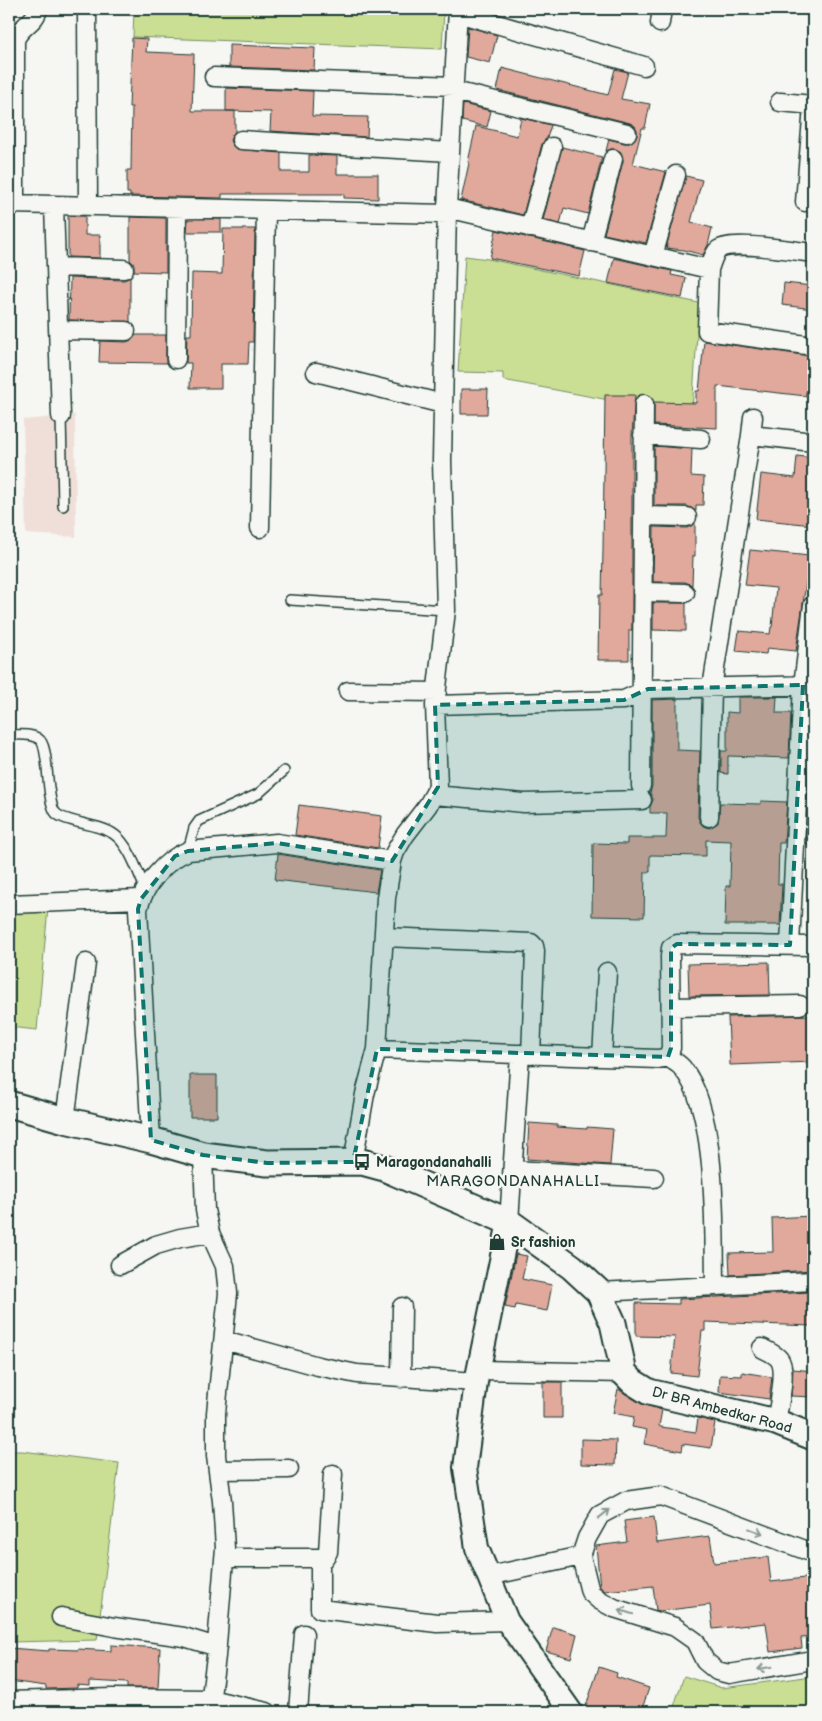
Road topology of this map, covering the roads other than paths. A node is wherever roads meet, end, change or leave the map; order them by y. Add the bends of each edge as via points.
1 (38, 9) edge
2 (87, 9) edge
3 (458, 11) edge
4 (644, 66) dead end
5 (214, 77) dead end
6 (454, 88) junction
7 (780, 102) dead end
8 (813, 106) edge
9 (627, 133) dead end
10 (241, 140) dead end
11 (552, 147) dead end
12 (450, 152) junction
13 (613, 159) dead end
14 (676, 175) dead end
15 (805, 202) dead end
16 (12, 204) edge
17 (54, 205) junction
18 (88, 206) junction
19 (177, 208) junction
20 (266, 210) junction
21 (447, 211) junction
22 (530, 228) junction
23 (591, 242) junction
24 (813, 253) edge
25 (653, 256) junction
26 (56, 267) junction
27 (124, 269) dead end
28 (709, 269) junction
29 (58, 330) junction
30 (126, 331) dead end
31 (813, 346) edge
32 (176, 359) dead end
33 (316, 372) dead end
34 (443, 404) junction
35 (644, 404) dead end
36 (61, 416) joint
37 (753, 417) dead end
38 (643, 435) junction
39 (751, 435) junction
40 (701, 439) dead end
41 (813, 442) edge
42 (63, 506) dead end
43 (643, 516) junction
44 (687, 517) dead end
45 (260, 528) dead end
46 (643, 592) junction
47 (685, 594) dead end
48 (290, 600) dead end
49 (813, 605) edge
50 (446, 610) junction
51 (808, 685) edge
52 (712, 688) junction
53 (348, 691) dead end
54 (642, 691) junction
55 (436, 699) junction
56 (9, 735) edge
57 (284, 771) dead end
58 (434, 795) junction
59 (709, 817) dead end
60 (188, 851) junction
61 (392, 862) junction
62 (143, 893) junction
63 (9, 904) edge
64 (384, 937) junction
65 (790, 945) junction
66 (813, 946) edge
67 (86, 963) dead end
68 (607, 972) dead end
69 (800, 1005) dead end
70 (671, 1007) junction
71 (377, 1049) junction
72 (526, 1054) junction
73 (602, 1057) junction
74 (668, 1057) junction
75 (9, 1104) edge
76 (64, 1120) junction
77 (151, 1140) junction
78 (203, 1155) junction
79 (353, 1162) junction
80 (513, 1170) junction
81 (654, 1178) dead end
82 (509, 1222) junction
83 (210, 1233) junction
84 (120, 1265) dead end
85 (813, 1281) edge
86 (715, 1286) junction
87 (599, 1292) junction
88 (402, 1307) dead end
89 (224, 1340) junction
90 (762, 1348) dead end
91 (624, 1373) junction
92 (477, 1376) junction
93 (400, 1378) junction
94 (776, 1422) junction
95 (813, 1437) edge
96 (289, 1469) dead end
97 (218, 1470) junction
98 (334, 1474) dead end
99 (813, 1553) edge
100 (581, 1556) junction
101 (224, 1558) junction
102 (320, 1559) junction
103 (489, 1576) junction
104 (61, 1617) dead end
105 (507, 1621) junction
106 (304, 1634) dead end
107 (217, 1647) junction
108 (813, 1660) edge
109 (9, 1700) edge
110 (112, 1705) edge
111 (32, 1706) edge
112 (210, 1706) edge
113 (267, 1712) edge
114 (298, 1712) edge
115 (571, 1712) edge

1 - 16 street via 35,18 18,32 15,40
2 - 18 street
3 - 4 street
3 - 6 street
5 - 6 street
6 - 9 street
6 - 12 street
7 - 8 street
8 - 15 street
10 - 12 street
11 - 22 street
12 - 21 street
13 - 23 street
14 - 25 street
16 - 17 street
17 - 18 street
17 - 26 street
18 - 19 street
19 - 20 street
19 - 32 street
20 - 21 street
20 - 45 street
21 - 22 street
21 - 34 street
22 - 23 street
23 - 25 street
24 - 28 street via 725,246 717,251
25 - 28 street
26 - 27 street
26 - 29 street
28 - 31 street via 707,332
29 - 30 street
29 - 36 street
33 - 34 street
34 - 50 street
35 - 38 street
36 - 42 lane
37 - 39 street
38 - 40 street
38 - 43 street
39 - 41 street
39 - 52 street
43 - 44 street
43 - 46 street
46 - 47 street
46 - 54 street
48 - 50 lane
49 - 51 street
50 - 55 street
51 - 52 street
51 - 65 street
52 - 54 street
52 - 59 street
53 - 55 street
54 - 55 street via 624,700
54 - 58 street via 642,793 524,803
55 - 58 street via 438,787
56 - 62 lane via 30,735 40,739 45,748 52,806 57,815 108,829 118,836 130,854
57 - 60 lane via 258,794 199,821
58 - 61 street via 405,835
60 - 61 street via 277,843
60 - 62 street via 175,856
61 - 64 street
62 - 63 street
62 - 77 street via 138,909
64 - 71 street
64 - 72 street via 534,946
65 - 66 street
65 - 70 street via 678,944 671,948 670,956
67 - 76 street
68 - 73 street
69 - 70 street
70 - 74 street
71 - 72 street
71 - 79 street
72 - 73 street
72 - 80 street
73 - 74 street
74 - 86 street via 683,1068 698,1095 706,1130 713,1188
75 - 76 main road
76 - 77 main road
77 - 78 main road
78 - 79 main road via 267,1163
78 - 83 street via 205,1210
79 - 82 main road via 384,1168
80 - 81 street
80 - 82 street
82 - 87 main road via 572,1267
82 - 92 street
83 - 84 street via 156,1245
83 - 89 street via 225,1266 228,1293
85 - 86 street
86 - 87 street
87 - 91 main road via 613,1323
88 - 93 street
89 - 93 street via 342,1371
89 - 97 street via 216,1413
90 - 94 street via 778,1358 783,1366
91 - 92 street
91 - 94 main road, Dr BR Ambedkar Road via 649,1392
92 - 93 street
92 - 103 street via 465,1468 477,1548
94 - 95 main road, Dr BR Ambedkar Road
96 - 97 street
97 - 101 street
98 - 102 street via 328,1552
100 -> 99 street via 600,1515 626,1501 661,1496
100 - 103 street
108 -> 100 street via 729,1674 717,1672 705,1660 695,1641 675,1627 614,1608 599,1600 590,1592
101 - 102 street
101 - 107 street
102 - 105 street via 320,1609 437,1623
103 - 105 street
104 - 107 street via 184,1637
105 - 115 street
106 - 114 street
107 - 112 street
109 - 111 street
110 - 111 street
110 - 112 street
112 - 113 street

